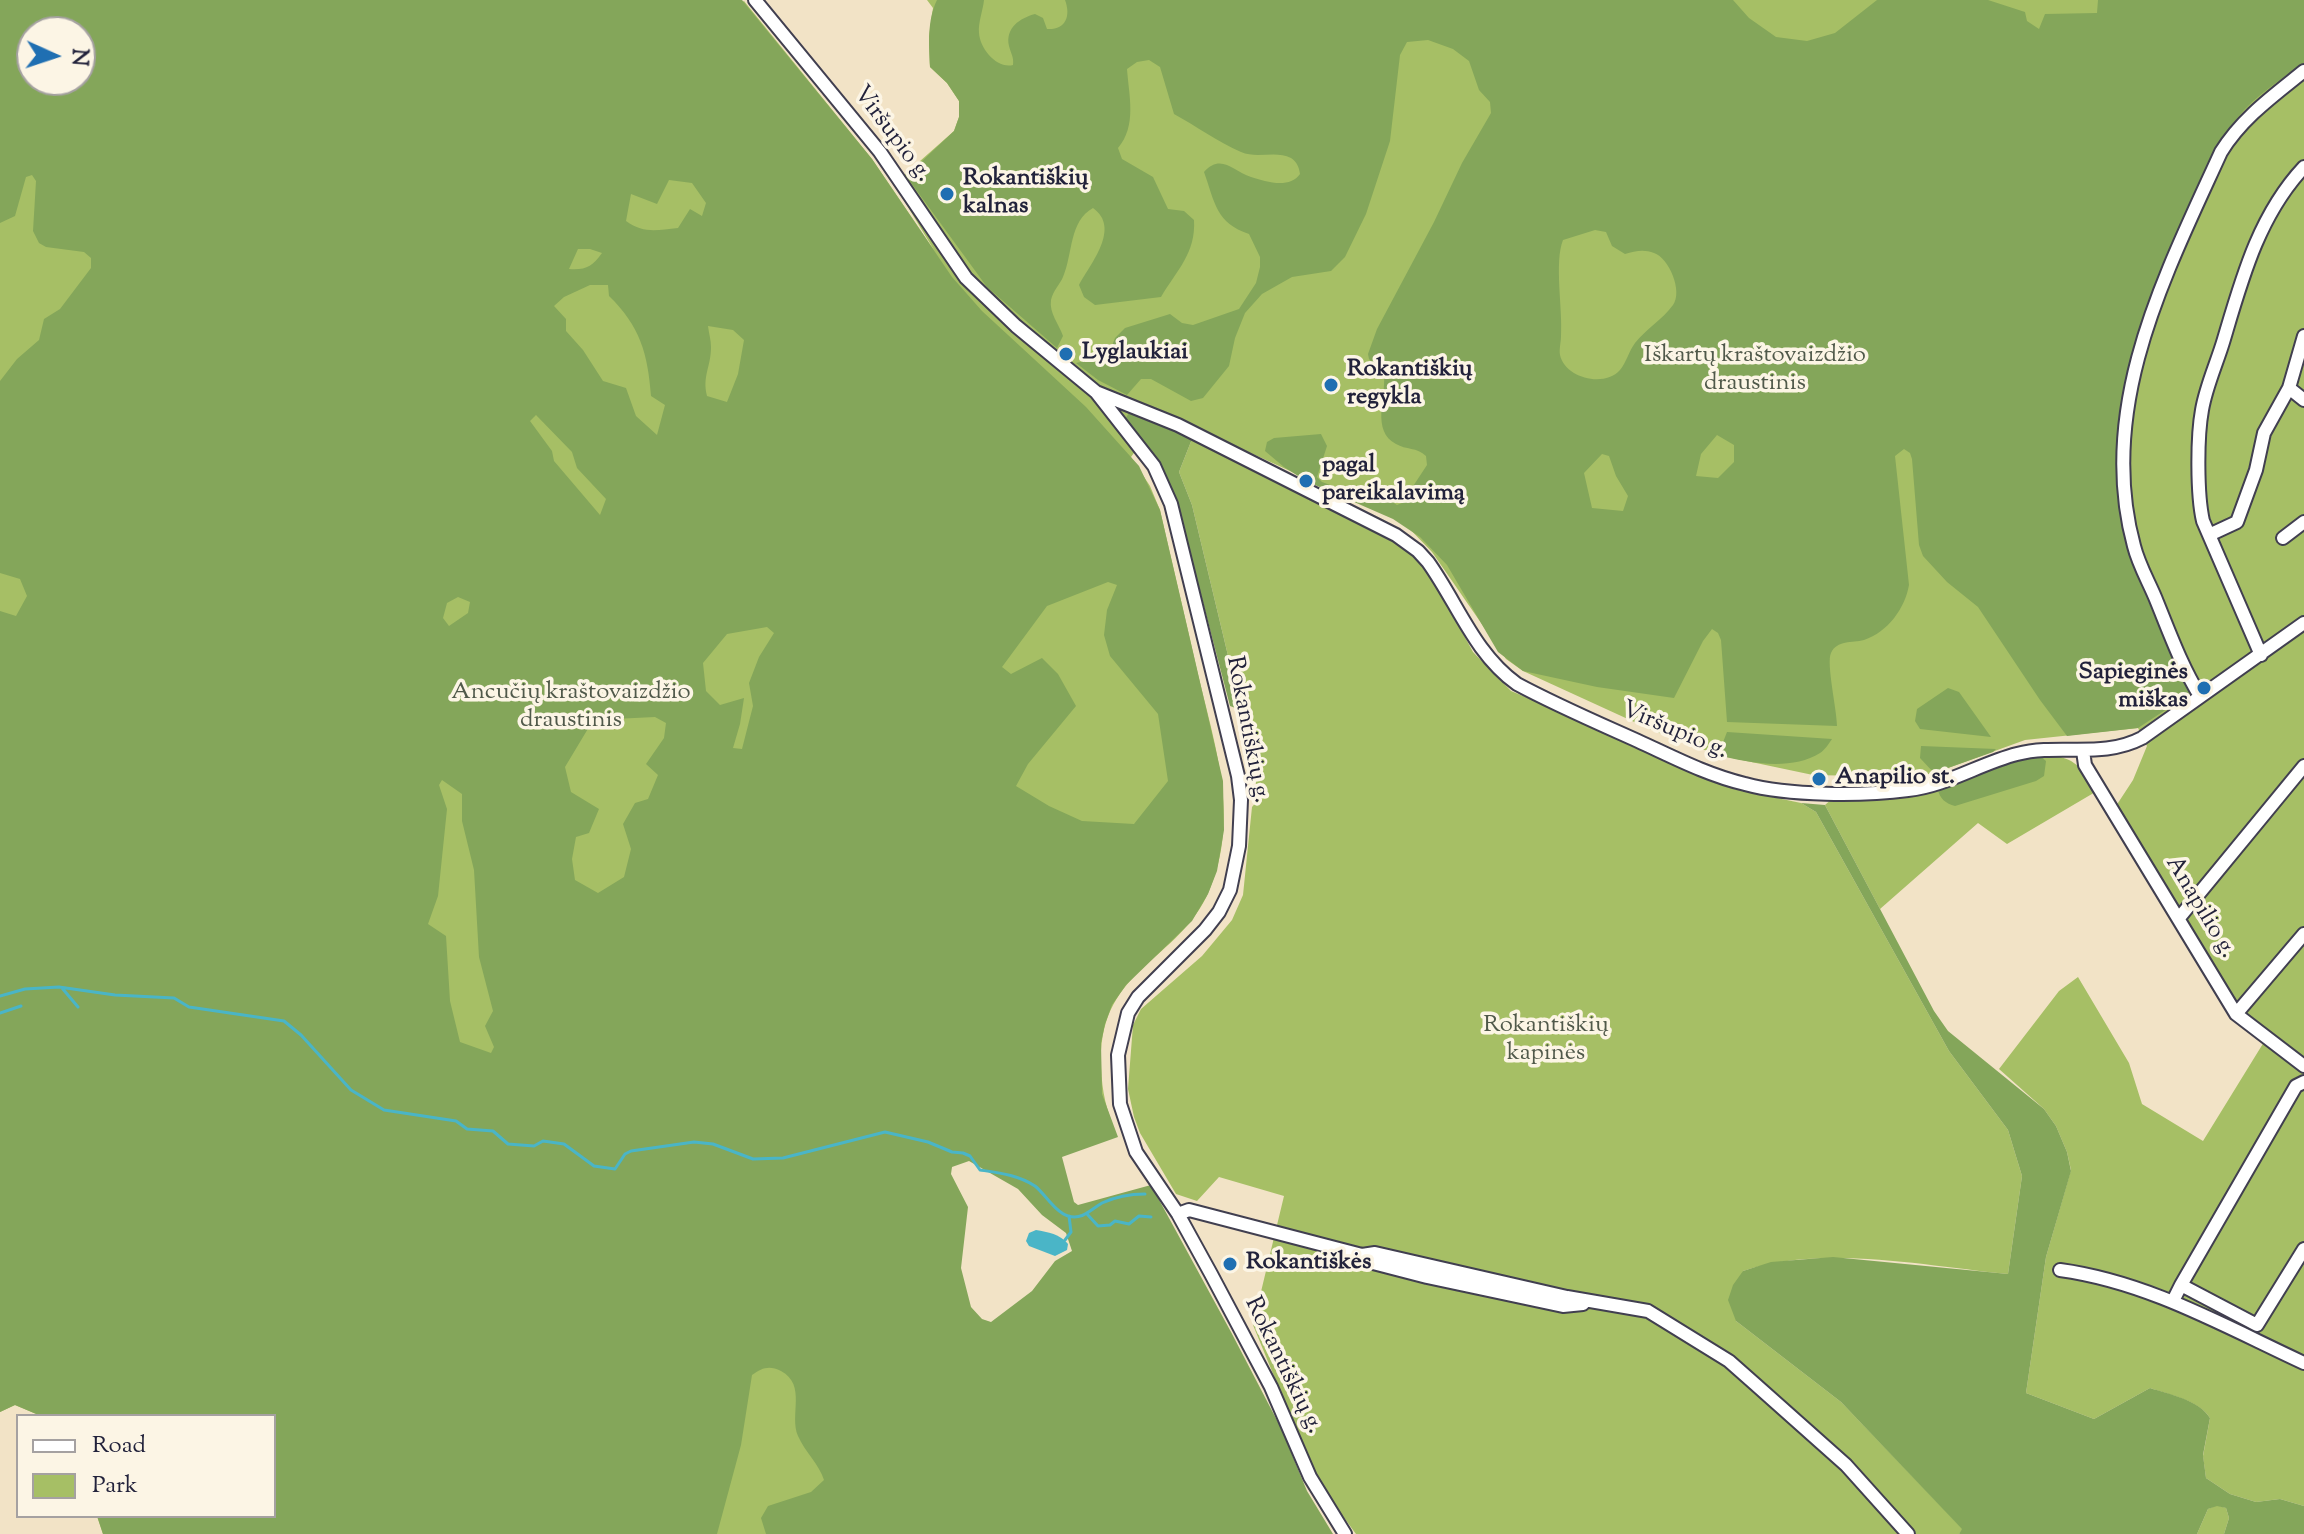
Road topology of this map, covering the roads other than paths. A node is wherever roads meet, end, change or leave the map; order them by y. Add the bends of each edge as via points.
1 (755, 0) edge
2 (2304, 71) edge
3 (2304, 167) edge
4 (2304, 336) edge
5 (1060, 363) joint
6 (2289, 388) junction
7 (1096, 392) junction
8 (2304, 400) edge
9 (2304, 522) edge
10 (2209, 535) junction
11 (2283, 538) dead end
12 (2304, 623) edge
13 (2261, 655) junction
14 (2200, 696) junction
15 (2083, 751) junction
16 (2304, 766) edge
17 (2179, 918) junction
18 (2304, 934) edge
19 (2236, 1014) junction
20 (2304, 1066) edge
21 (2304, 1082) edge
22 (1178, 1214) junction
23 (2304, 1249) edge
24 (2060, 1270) dead end
25 (2181, 1285) junction
26 (2173, 1301) junction
27 (2304, 1363) edge
28 (1345, 1534) edge
29 (1908, 1534) edge

1 - 5 street, Viršupio g. via 880,152 966,278
2 - 14 street via 2247,118 2221,152 2155,302 2127,405 2124,472 2134,547
3 - 10 street via 2257,238 2204,400 2200,502
4 - 6 street
5 - 7 street, Rokantiškių g.
6 - 8 street
6 - 10 street via 2264,433 2237,522
7 - 15 street, Viršupio g. via 1178,425 1396,535 1428,562 1499,671 1535,694 1699,769 1777,790 1898,791 1922,788 2015,754
7 - 22 street, Rokantiškių g. via 1154,466 1171,504 1241,800 1230,890 1205,930 1138,997 1128,1013 1118,1055 1120,1104 1129,1136
9 - 11 street
10 - 13 street
12 - 13 street, Viršupio g.
13 - 14 street, Viršupio g.
14 - 15 street, Viršupio g. via 2135,742
15 - 17 street, Anapilio g. via 2085,765
16 - 17 street
17 - 19 street, Anapilio g.
18 - 19 street
19 - 20 street, Anapilio g.
21 - 25 street via 2296,1086
22 - 28 street, Rokantiškių g. via 1271,1387 1310,1477
22 - 29 street via 1197,1211 1362,1255 1375,1253 1648,1311 1729,1361 1846,1465
23 - 25 street via 2257,1325
24 - 26 street via 2102,1277
25 - 26 street
26 - 27 street

